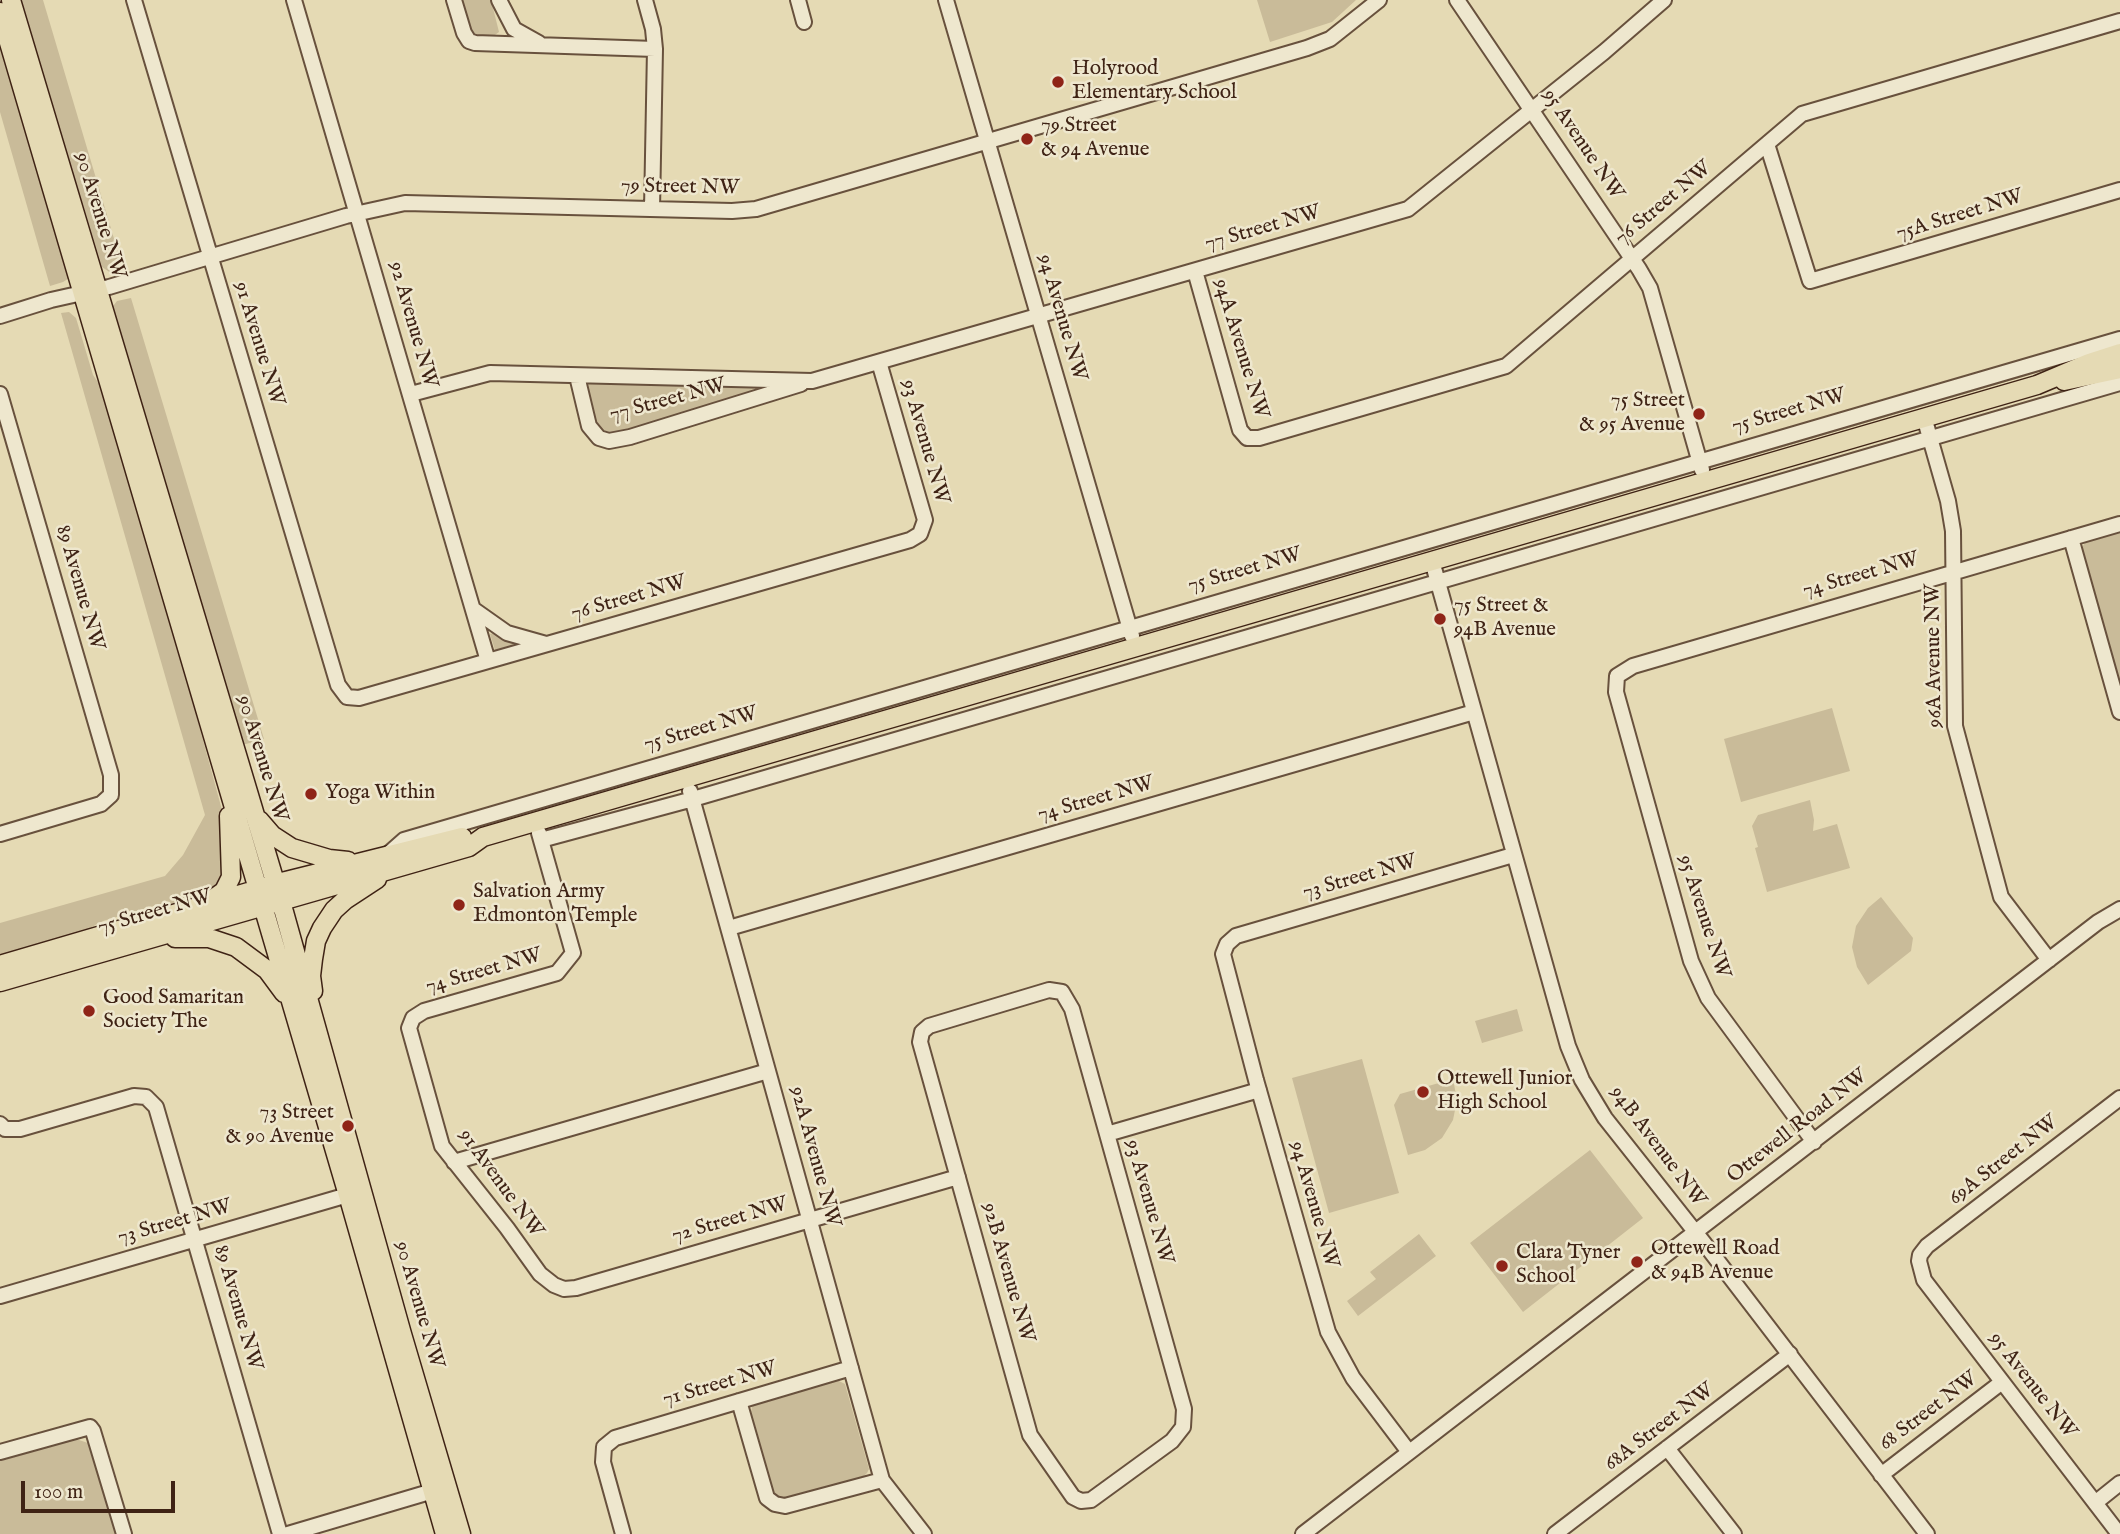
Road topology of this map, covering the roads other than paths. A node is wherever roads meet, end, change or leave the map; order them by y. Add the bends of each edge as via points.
1 (11, 0) edge
2 (134, 0) edge
3 (294, 0) edge
4 (454, 0) edge
5 (499, 0) edge
6 (645, 0) edge
7 (798, 0) edge
8 (946, 0) edge
9 (1379, 0) edge
10 (1457, 0) edge
11 (1664, 0) edge
12 (0, 12) edge
13 (2120, 21) edge
14 (804, 22) dead end
15 (543, 45) junction
16 (655, 49) junction
17 (1532, 110) junction
18 (988, 141) junction
19 (1767, 144) junction
20 (2120, 190) edge
21 (652, 209) junction
22 (356, 213) junction
23 (210, 256) junction
24 (1633, 258) junction
25 (1195, 271) junction
26 (90, 291) junction
27 (0, 316) edge
28 (1039, 316) junction
29 (2120, 339) edge
30 (2120, 353) edge
31 (879, 362) junction
32 (2120, 369) edge
33 (577, 376) junction
34 (812, 381) junction
35 (2120, 383) edge
36 (2037, 385) junction
37 (0, 394) edge
38 (411, 394) junction
39 (1924, 417) junction
40 (1247, 438) joint
41 (1930, 439) junction
42 (1700, 462) junction
43 (1705, 482) junction
44 (2120, 524) edge
45 (920, 534) joint
46 (2071, 538) junction
47 (1432, 561) junction
48 (1954, 571) junction
49 (1438, 582) junction
50 (473, 609) junction
51 (1130, 629) junction
52 (547, 644) junction
53 (1135, 648) junction
54 (488, 662) junction
55 (1618, 676) joint
56 (347, 697) joint
57 (1474, 712) junction
58 (2120, 712) edge
59 (687, 779) junction
60 (228, 788) junction
61 (693, 799) junction
62 (250, 801) junction
63 (536, 822) junction
64 (0, 834) edge
65 (541, 840) junction
66 (1513, 855) junction
67 (360, 862) junction
68 (390, 862) junction
69 (269, 895) junction
70 (204, 905) junction
71 (2120, 909) edge
72 (729, 928) junction
73 (144, 940) junction
74 (1224, 948) joint
75 (2049, 960) junction
76 (0, 965) edge
77 (0, 982) edge
78 (292, 1005) junction
79 (413, 1018) joint
80 (920, 1042) joint
81 (320, 1043) junction
82 (768, 1071) junction
83 (1259, 1090) junction
84 (2120, 1098) edge
85 (3, 1127) edge
86 (1107, 1134) junction
87 (1814, 1142) junction
88 (454, 1162) junction
89 (958, 1177) junction
90 (356, 1193) junction
91 (810, 1220) junction
92 (1695, 1232) junction
93 (195, 1239) junction
94 (1919, 1261) joint
95 (554, 1285) joint
96 (0, 1296) edge
97 (1790, 1354) junction
98 (851, 1368) junction
99 (2002, 1382) junction
100 (739, 1401) junction
101 (1668, 1448) junction
102 (0, 1452) edge
103 (1409, 1452) junction
104 (1881, 1475) junction
105 (882, 1480) junction
106 (2120, 1483) edge
107 (440, 1489) junction
108 (1081, 1501) joint
109 (2095, 1503) junction
110 (124, 1534) edge
111 (280, 1534) edge
112 (288, 1534) edge
113 (445, 1534) edge
114 (461, 1534) edge
115 (623, 1534) edge
116 (924, 1534) edge
117 (1303, 1534) edge
118 (1555, 1534) edge
119 (1734, 1534) edge
120 (1927, 1534) edge
121 (2119, 1534) edge

1 - 26 main road, 90 Avenue NW
2 - 23 street, 91 Avenue NW
3 - 22 street, 92 Avenue NW
4 - 15 street via 469,41
5 - 15 street via 513,29
6 - 16 street
7 - 14 street
8 - 18 street, 94 Avenue NW
9 - 18 street, 79 Street NW via 1330,39 1307,48
10 - 17 street, 95 Avenue NW
11 - 17 street, 77 Street NW
12 - 26 main road, 90 Avenue NW
13 - 19 street, 76 Street NW via 1802,114
15 - 16 street
16 - 21 street
17 - 24 street, 95 Avenue NW
17 - 25 street, 77 Street NW via 1408,209
18 - 21 street, 79 Street NW via 756,209
18 - 28 street, 94 Avenue NW
19 - 20 street, 75A Street NW via 1810,281
19 - 24 street, 76 Street NW
21 - 22 street, 79 Street NW via 405,203
22 - 23 street, 79 Street NW
22 - 38 street, 92 Avenue NW
23 - 26 street, 79 Street NW
23 - 56 street, 91 Avenue NW via 338,685
24 - 40 street, 76 Street NW via 1506,366
24 - 42 street, 95 Avenue NW via 1650,288
25 - 28 street, 77 Street NW
25 - 40 street, 94A Avenue NW via 1240,430
26 - 27 street, 79 Street NW
26 - 60 main road, 90 Avenue NW
26 - 62 main road, 90 Avenue NW
28 - 31 street, 77 Street NW
28 - 51 street, 94 Avenue NW
29 - 42 street, 75 Street NW
30 - 36 main road, 75 Street NW
31 - 34 street, 77 Street NW
31 - 45 street, 93 Avenue NW via 925,520
32 - 36 main road, 75 Street NW
33 - 34 street, 77 Street NW
33 - 34 street, 77 Street NW via 589,426 599,438 609,440 625,439
33 - 38 street, 77 Street NW via 490,373
35 - 41 street
36 - 39 main road, 75 Street NW
37 - 64 street, 89 Avenue NW via 111,775 111,795 101,804
38 - 50 street, 92 Avenue NW
39 - 41 street, 96A Avenue NW
39 - 43 main road, 75 Street NW
41 - 48 street, 96A Avenue NW via 1950,511
41 - 49 street
42 - 43 street, 95 Avenue NW
42 - 51 street, 75 Street NW
43 - 47 main road, 75 Street NW
44 - 46 street, 74 Street NW
45 - 52 street, 76 Street NW
46 - 48 street, 74 Street NW
46 - 58 street
47 - 49 street, 94B Avenue NW
47 - 53 main road, 75 Street NW
48 - 55 street, 74 Street NW via 1633,666
48 - 75 street, 96A Avenue NW via 1955,726 2001,897
49 - 57 street, 94B Avenue NW
49 - 61 street
50 - 52 street via 507,634
50 - 54 street, 92 Avenue NW
51 - 53 street, 94 Avenue NW
51 - 68 street, 75 Street NW via 404,840
52 - 54 street, 76 Street NW
53 - 59 main road, 75 Street NW
54 - 56 street, 76 Street NW via 359,698
55 - 87 street, 95 Avenue NW via 1616,692 1622,717 1691,961 1708,998
57 - 66 street, 94B Avenue NW
57 - 72 street, 74 Street NW
59 - 61 street, 92A Avenue NW
59 - 63 main road, 75 Street NW
60 - 69 main road, 90 Avenue NW
60 - 70 main road via 231,877 224,891
61 - 65 street
61 - 72 street, 92A Avenue NW
62 - 67 main road via 263,826 292,848
62 - 69 main road, 90 Avenue NW
63 - 65 street
63 - 68 main road, 75 Street NW via 483,837 470,847
65 - 79 street, 74 Street NW via 573,953 557,973
66 - 74 street, 73 Street NW via 1236,936
66 - 92 street, 94B Avenue NW via 1582,1080 1605,1118
67 - 68 main road, 75 Street NW
67 - 69 main road, 75 Street NW
68 - 69 main road, 75 Street NW
68 - 81 main road via 334,910 316,941 311,976
69 - 70 main road, 75 Street NW
69 - 73 main road, 75 Street NW
69 - 78 main road, 90 Avenue NW
69 - 81 main road, 90 Avenue NW
70 - 76 main road, 75 Street NW
71 - 75 street, Ottewell Road NW
72 - 82 street, 92A Avenue NW
73 - 77 main road, 75 Street NW
73 - 78 main road via 192,936 236,947 267,970
74 - 83 street, 94 Avenue NW
75 - 87 street, Ottewell Road NW
78 - 90 main road, 90 Avenue NW
79 - 88 street, 91 Avenue NW via 409,1028 442,1146
80 - 86 street, 93 Avenue NW via 929,1026 1049,990 1062,992 1072,1009
80 - 89 street, 92B Avenue NW
81 - 90 main road, 90 Avenue NW
82 - 88 street
82 - 91 street, 92A Avenue NW
83 - 86 street
83 - 103 street, 94 Avenue NW via 1328,1332 1353,1378
84 - 94 street, 69A Street NW via 1927,1246
85 - 93 street, 89 Avenue NW via 20,1129 134,1096 146,1097 156,1107
86 - 108 street, 93 Avenue NW via 1184,1409 1183,1427 1172,1441 1091,1500
87 - 92 street, Ottewell Road NW
88 - 95 street, 91 Avenue NW via 540,1275
89 - 91 street, 72 Street NW
89 - 108 street, 92B Avenue NW via 1030,1435 1073,1497
90 - 93 street, 73 Street NW
90 - 107 main road, 90 Avenue NW
91 - 95 street, 72 Street NW via 576,1288
91 - 98 street, 92A Avenue NW
92 - 97 street, 94B Avenue NW
92 - 103 street, Ottewell Road NW
93 - 96 street, 73 Street NW
93 - 111 street, 89 Avenue NW
94 - 99 street, 95 Avenue NW via 1924,1280
97 - 101 street, 68A Street NW
97 - 104 street, 94B Avenue NW
98 - 100 street, 71 Street NW
98 - 105 street, 92A Avenue NW
99 - 104 street, 68 Street NW
99 - 109 street, 95 Avenue NW
100 - 105 street via 767,1498 775,1504 785,1506
100 - 115 street, 71 Street NW via 615,1438 604,1447 603,1462
101 - 118 street, 68A Street NW
101 - 119 street
102 - 110 street via 90,1427
103 - 117 street, Ottewell Road NW
104 - 120 street, 94B Avenue NW
105 - 116 street, 92A Avenue NW
106 - 109 street
107 - 112 street
107 - 113 main road, 90 Avenue NW
107 - 114 main road, 90 Avenue NW
109 - 121 street, 95 Avenue NW

